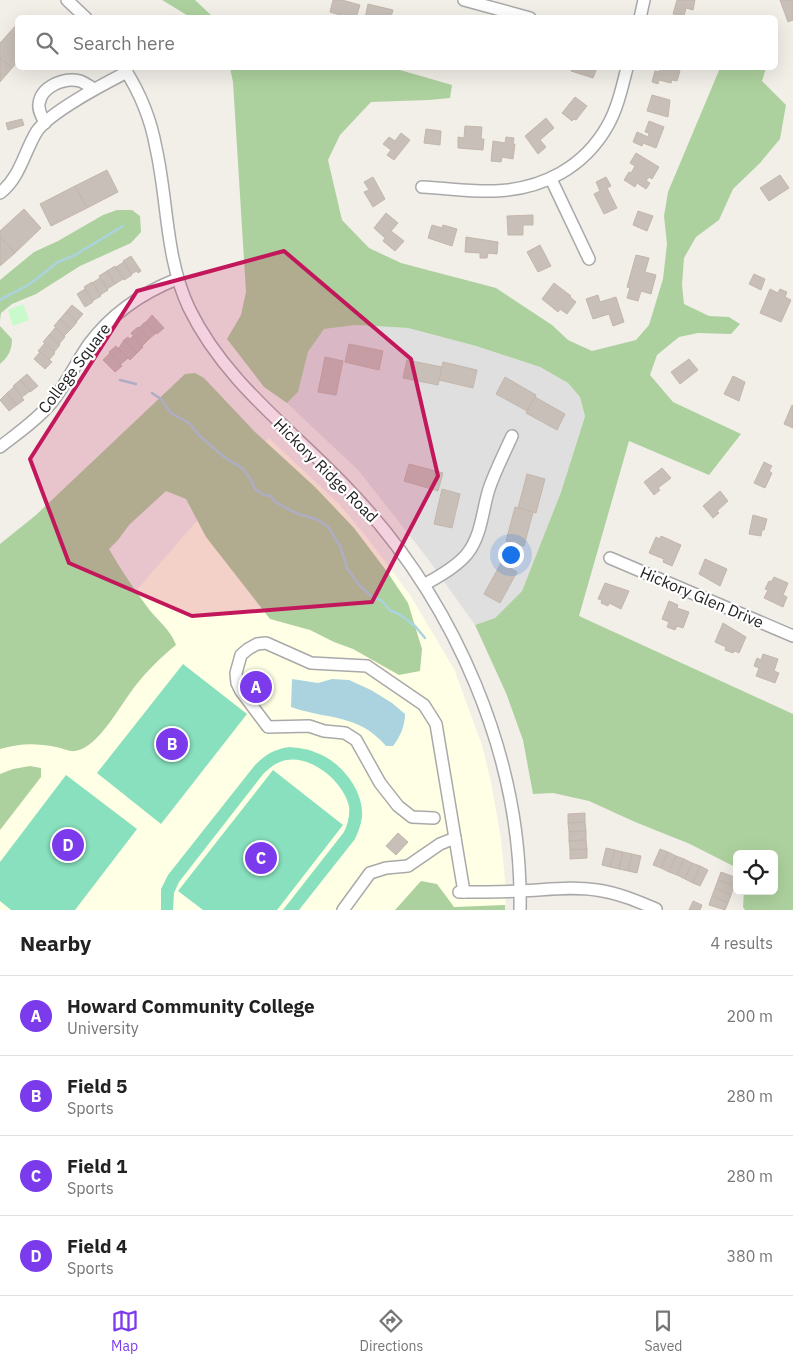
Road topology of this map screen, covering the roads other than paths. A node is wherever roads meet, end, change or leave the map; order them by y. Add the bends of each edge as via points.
1 (67, 0) edge
2 (464, 0) edge
3 (644, 0) edge
4 (83, 15) edge
5 (519, 15) edge
6 (641, 15) edge
7 (125, 70) edge
8 (626, 70) edge
9 (94, 89) junction
10 (45, 123) junction
11 (551, 179) junction
12 (422, 187) dead end
13 (0, 193) edge
14 (589, 259) dead end
15 (177, 280) junction
16 (512, 436) dead end
17 (0, 447) edge
18 (610, 558) dead end
19 (424, 585) junction
20 (793, 636) edge
21 (434, 818) dead end
22 (455, 838) junction
23 (520, 891) junction
24 (656, 909) edge
25 (343, 910) edge
26 (520, 910) edge

1 - 4 street
2 - 5 street
3 - 6 street
7 - 9 street
7 - 15 street, Hickory Ridge Road via 142,103 156,148
8 - 11 street via 608,126 577,162
9 - 10 street
9 - 10 street via 73,80 54,84 42,95 39,103
10 - 13 street via 14,178
11 - 12 street via 493,192
11 - 14 street
15 - 17 street, College Square via 142,295 108,322 89,344 48,406
15 - 19 street, Hickory Ridge Road via 189,308 221,359 380,524
16 - 19 street via 495,472 473,546 460,562
18 - 20 street, Hickory Glen Drive
19 - 23 street, Hickory Ridge Road via 465,662 493,735 511,809
21 - 22 street via 412,817 398,806 380,783 356,740 345,734 309,726 268,727 237,682 236,673 242,655 257,644 266,643 310,663 368,666 424,705 436,724
22 - 23 street via 461,892
22 - 25 street via 440,844 408,866 370,873
23 - 24 street via 599,890
23 - 26 street, Hickory Ridge Road

